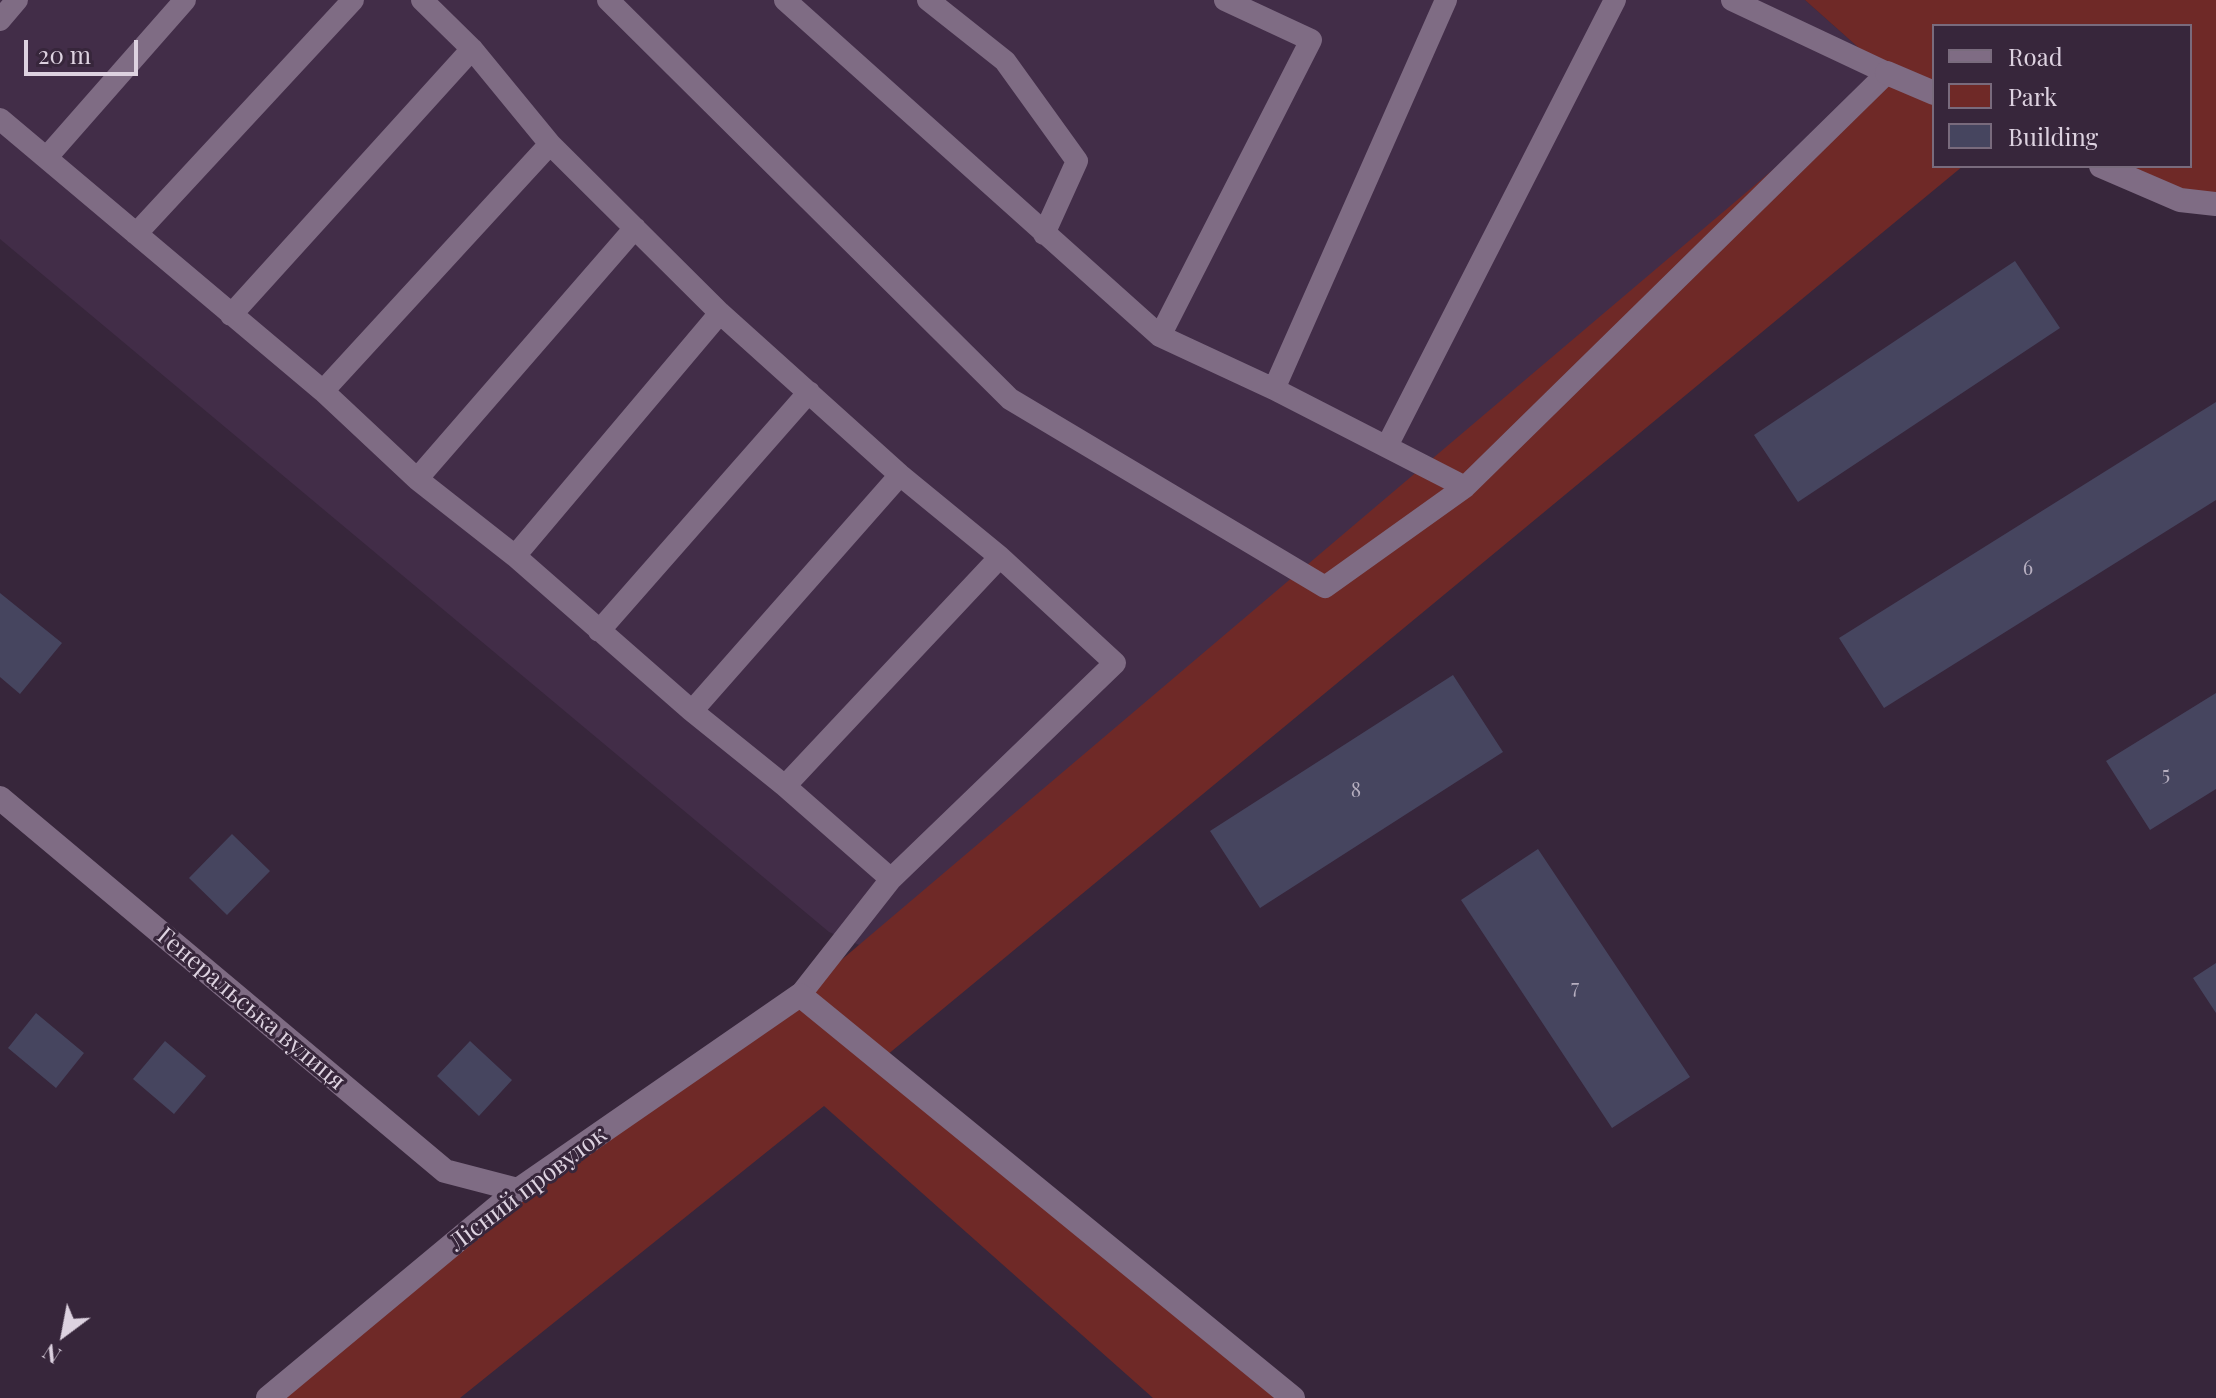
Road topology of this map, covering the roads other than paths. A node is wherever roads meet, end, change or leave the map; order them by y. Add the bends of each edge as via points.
1 (17, 0) edge
2 (185, 0) edge
3 (353, 0) edge
4 (422, 0) edge
5 (608, 0) edge
6 (785, 0) edge
7 (928, 0) edge
8 (1225, 0) edge
9 (1446, 0) edge
10 (1615, 0) edge
11 (1732, 0) edge
12 (0, 20) edge
13 (472, 49) junction
14 (1887, 73) junction
15 (1932, 92) edge
16 (0, 119) edge
17 (550, 144) junction
18 (47, 157) junction
19 (2106, 168) edge
20 (2216, 204) edge
21 (635, 228) junction
22 (136, 234) junction
23 (1044, 234) junction
24 (720, 313) junction
25 (231, 315) junction
26 (1160, 336) junction
27 (1274, 389) junction
28 (323, 391) junction
29 (809, 392) junction
30 (1387, 446) junction
31 (900, 475) junction
32 (417, 479) junction
33 (1465, 487) junction
34 (515, 556) junction
35 (1000, 557) junction
36 (599, 631) junction
37 (692, 711) junction
38 (785, 786) junction
39 (0, 798) edge
40 (891, 879) junction
41 (800, 995) junction
42 (518, 1190) junction
43 (268, 1398) edge
44 (1293, 1398) edge

1 - 12 lane
2 - 18 lane
3 - 22 lane
4 - 13 lane
5 - 33 lane via 1010,399 1325,587
6 - 23 lane
7 - 23 lane via 1005,61 1077,161
8 - 26 lane via 1311,40
9 - 27 lane
10 - 30 lane
11 - 14 lane
13 - 17 lane
13 - 25 lane
14 - 15 street
14 - 33 lane
16 - 18 lane
17 - 21 lane
17 - 28 lane
18 - 22 lane
19 - 20 street via 2180,200
21 - 24 lane
21 - 32 lane
22 - 25 lane
23 - 26 lane
24 - 29 lane
24 - 34 lane
25 - 28 lane
26 - 27 lane
27 - 30 lane
28 - 32 lane
29 - 31 lane
29 - 36 lane
30 - 33 lane
31 - 35 lane
31 - 37 lane
32 - 34 lane
34 - 36 lane
35 - 38 lane
35 - 40 lane via 1115,663
36 - 37 lane
37 - 38 lane
38 - 40 lane
39 - 42 street, Генеральська вулиця via 445,1171
40 - 41 lane
41 - 42 street, Лісний провулок
41 - 44 street
42 - 43 street, Лісний провулок

